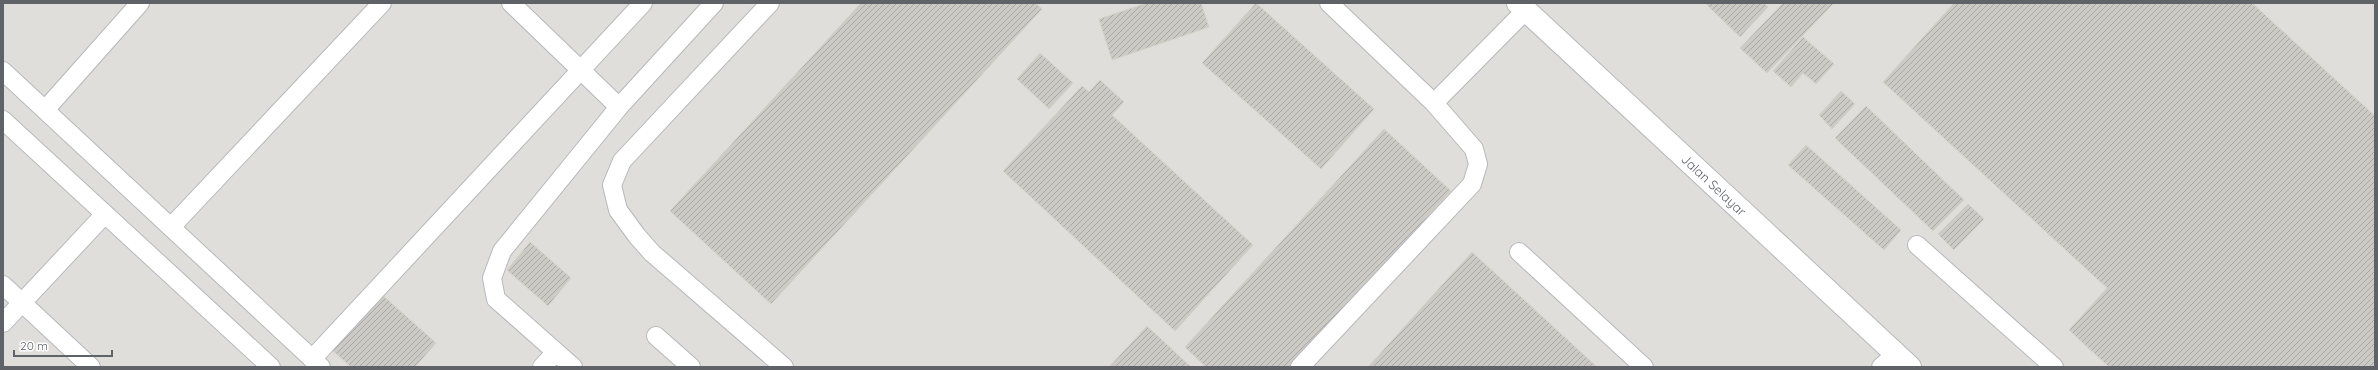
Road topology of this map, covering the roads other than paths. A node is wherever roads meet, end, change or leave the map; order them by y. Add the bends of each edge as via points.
1 (140, 3) edge
2 (382, 3) edge
3 (512, 3) edge
4 (643, 3) edge
5 (714, 3) edge
6 (770, 3) edge
7 (1329, 3) edge
8 (1522, 7) edge
9 (580, 70) junction
10 (3, 71) edge
11 (1434, 103) junction
12 (619, 107) junction
13 (45, 110) junction
14 (3, 120) edge
15 (105, 214) junction
16 (171, 227) junction
17 (1917, 245) dead end
18 (1519, 252) dead end
19 (3, 285) edge
20 (22, 302) junction
21 (3, 323) edge
22 (656, 336) dead end
23 (556, 352) junction
24 (1896, 362) edge
25 (317, 363) edge
26 (91, 367) edge
27 (272, 367) edge
28 (542, 367) edge
29 (572, 367) edge
30 (691, 367) edge
31 (784, 367) edge
32 (1300, 367) edge
33 (1644, 367) edge
34 (2054, 367) edge

1 - 13 lane
2 - 16 lane
3 - 9 lane
4 - 9 lane
5 - 12 lane
6 - 31 lane via 622,161 612,185 618,210 652,253
7 - 11 lane
8 - 11 lane
8 - 24 street, Jalan Selayar
9 - 12 lane
9 - 25 lane
10 - 13 lane
11 - 32 lane via 1474,149 1478,164 1472,184
12 - 23 lane via 502,251 492,278 496,299
13 - 16 lane
14 - 15 lane
15 - 20 lane
15 - 27 lane
16 - 25 lane
17 - 34 lane
18 - 33 lane
19 - 20 lane
20 - 21 lane
20 - 26 lane
22 - 30 lane
23 - 28 lane
23 - 29 lane

